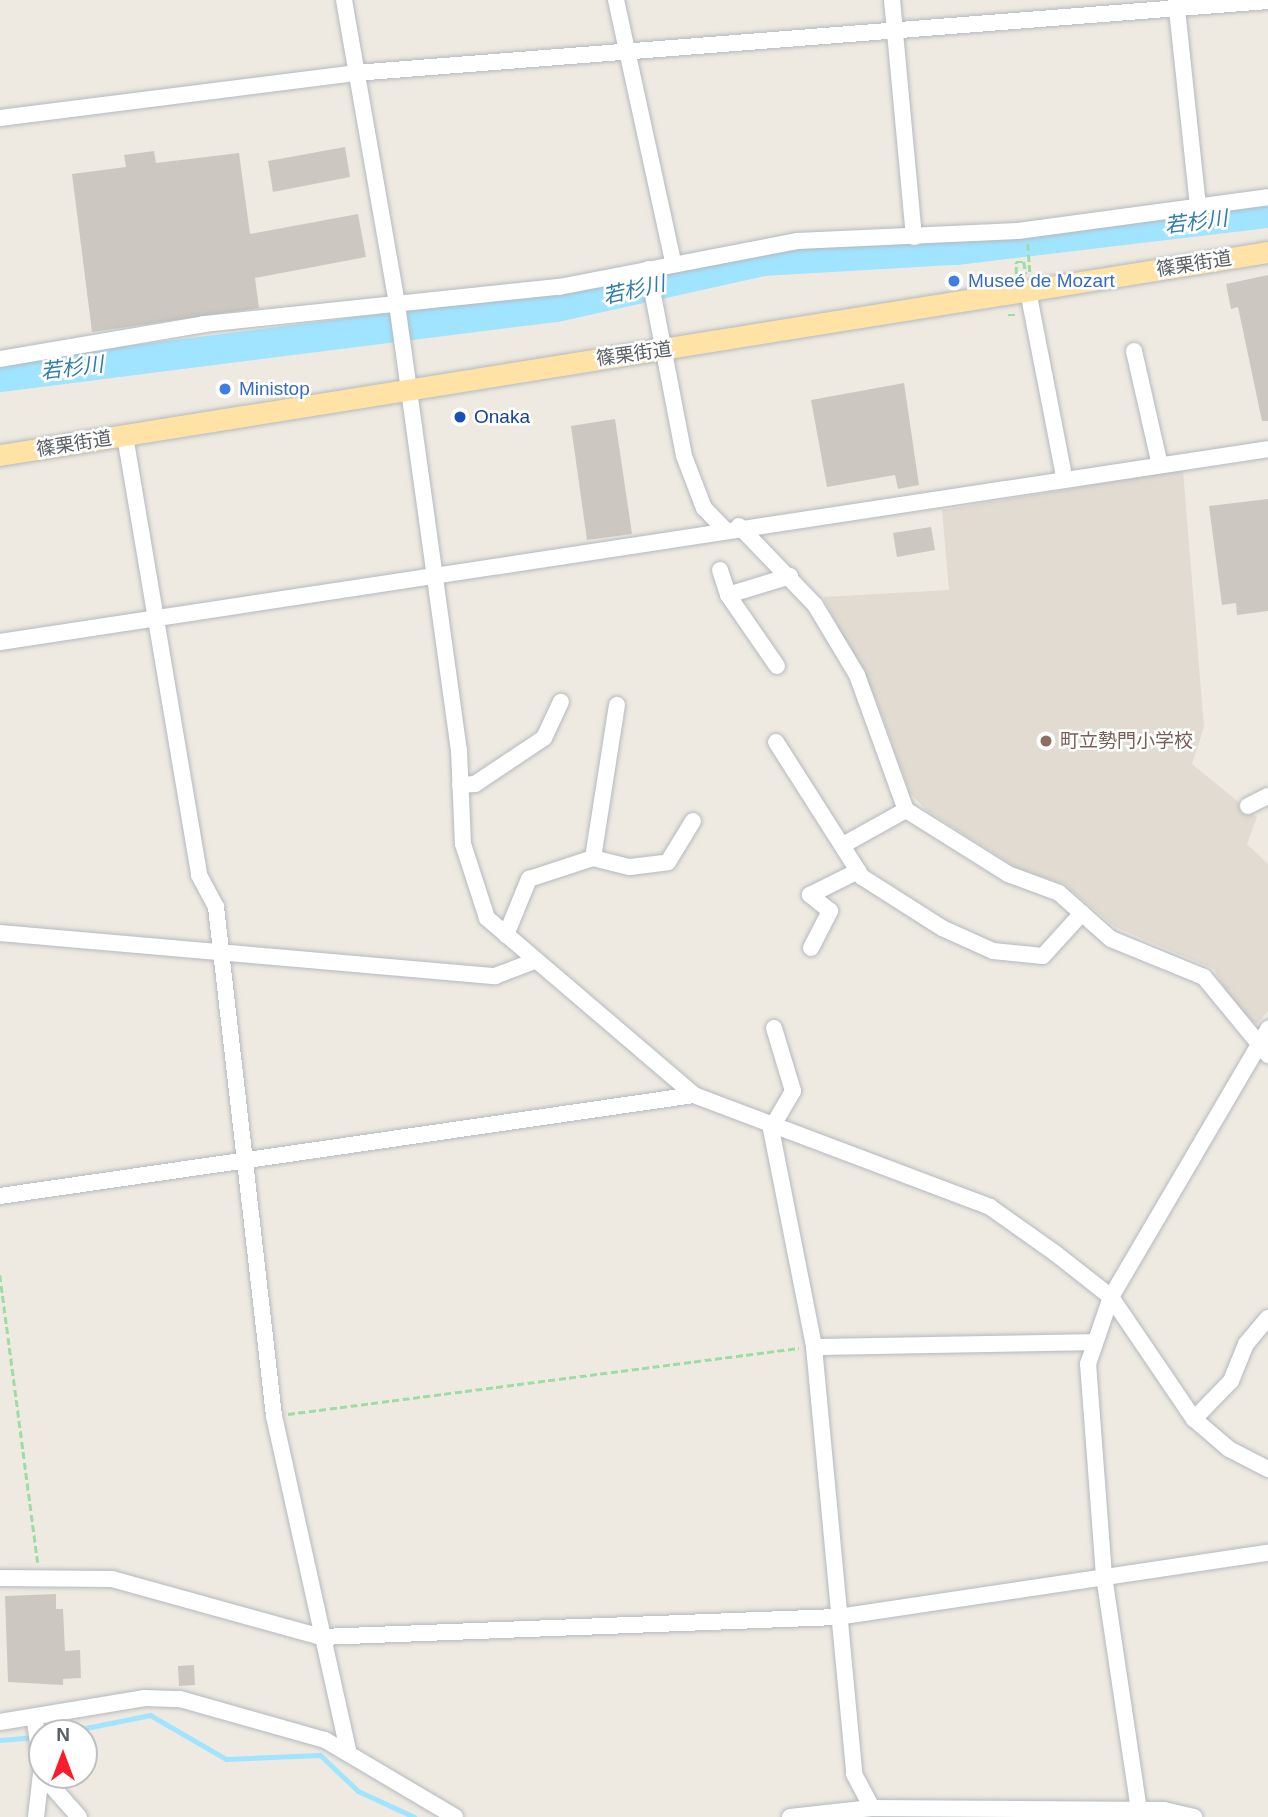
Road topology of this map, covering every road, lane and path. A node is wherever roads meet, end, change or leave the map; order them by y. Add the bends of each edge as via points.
1 (344, 0) edge
2 (616, 0) edge
3 (892, 0) edge
4 (1268, 1) edge
5 (1176, 4) edge
6 (895, 31) junction
7 (629, 54) junction
8 (355, 73) junction
9 (0, 118) edge
10 (1268, 197) edge
11 (1198, 206) junction
12 (1027, 230) junction
13 (914, 237) junction
14 (1268, 252) edge
15 (673, 262) junction
16 (648, 269) junction
17 (1026, 284) junction
18 (397, 304) junction
19 (664, 350) junction
20 (1133, 351) dead end
21 (0, 359) edge
22 (406, 391) junction
23 (125, 436) junction
24 (1268, 449) edge
25 (0, 455) edge
26 (1160, 465) junction
27 (1064, 476) junction
28 (731, 527) junction
29 (720, 570) dead end
30 (433, 576) junction
31 (790, 576) junction
32 (728, 595) junction
33 (157, 614) junction
34 (0, 642) edge
35 (777, 666) dead end
36 (561, 702) dead end
37 (617, 705) dead end
38 (776, 742) dead end
39 (460, 785) junction
40 (1268, 796) edge
41 (1248, 806) dead end
42 (906, 810) junction
43 (693, 821) dead end
44 (842, 845) junction
45 (593, 858) junction
46 (858, 871) junction
47 (1082, 913) junction
48 (0, 933) edge
49 (506, 935) junction
50 (811, 948) dead end
51 (222, 955) junction
52 (534, 961) junction
53 (774, 1028) dead end
54 (1263, 1034) edge
55 (1268, 1055) edge
56 (694, 1096) junction
57 (771, 1129) junction
58 (245, 1158) junction
59 (0, 1196) edge
60 (0, 1275) edge
61 (1111, 1297) junction
62 (1268, 1318) edge
63 (1092, 1342) junction
64 (814, 1346) junction
65 (274, 1416) junction
66 (1194, 1419) junction
67 (1268, 1469) edge
68 (1268, 1553) edge
69 (1104, 1576) junction
70 (40, 1577) junction
71 (0, 1578) edge
72 (838, 1617) junction
73 (321, 1637) junction
74 (71, 1719) edge
75 (0, 1722) edge
76 (28, 1731) edge
77 (348, 1751) junction
78 (40, 1789) edge
79 (55, 1789) edge
80 (872, 1808) junction
81 (1140, 1814) edge
82 (36, 1817) edge
83 (79, 1817) edge
84 (455, 1817) edge
85 (790, 1817) edge
86 (1194, 1817) edge

1 - 8 street
2 - 7 street
3 - 6 street
4 - 5 street
5 - 6 street
5 - 11 street
6 - 7 street
6 - 13 street
7 - 8 street
7 - 15 street
8 - 9 street
8 - 18 street
10 - 11 street
11 - 12 street
12 - 13 street
12 - 17 path
13 - 15 street via 797,242
14 - 17 main road, 篠栗街道
15 - 16 street
16 - 18 street via 559,287
16 - 19 street
17 - 19 main road, 篠栗街道
17 - 27 street
18 - 21 street via 204,324
18 - 22 street
19 - 22 main road, 篠栗街道
19 - 28 street via 684,456 704,508
20 - 26 street
22 - 23 main road, 篠栗街道
22 - 30 street
23 - 25 main road, 篠栗街道
23 - 33 street
24 - 26 street
26 - 27 street
27 - 28 street
28 - 30 street
28 - 31 street
29 - 32 street
30 - 33 street
30 - 39 street
31 - 32 street
31 - 42 street via 857,675
32 - 35 street
33 - 34 street
33 - 51 street via 199,875 216,906
36 - 39 street via 544,738 475,784
37 - 45 street
38 - 44 street
39 - 49 street via 469,876 487,918
40 - 41 street
42 - 44 street
42 - 47 street via 1008,874 1059,893
43 - 45 street via 668,862 631,867
44 - 46 street
45 - 49 street via 529,880
46 - 47 street via 942,928 993,951 1043,956
46 - 50 street via 810,895 830,911
47 - 54 street via 1111,939 1204,977 1229,1015
48 - 51 street
49 - 52 street
51 - 52 street via 376,961 495,976
51 - 58 street
52 - 56 street
53 - 57 street via 793,1091
54 - 55 street
54 - 61 street
56 - 57 street
56 - 58 street
57 - 61 street via 990,1208
57 - 64 street
58 - 59 street
58 - 65 street
60 - 70 path
61 - 63 street
61 - 66 street
62 - 66 street via 1246,1344 1231,1381
63 - 64 street
63 - 69 street via 1088,1407
64 - 65 path
64 - 72 street
65 - 73 street
66 - 67 street via 1228,1449
68 - 69 street
69 - 72 street
69 - 81 street
70 - 71 street
70 - 73 street via 112,1579
72 - 73 street
72 - 80 street via 854,1774
73 - 77 street
74 - 77 street via 110,1703 180,1699
75 - 76 street
77 - 84 street
78 - 82 street
79 - 83 street
80 - 81 street
80 - 85 street
81 - 86 street

